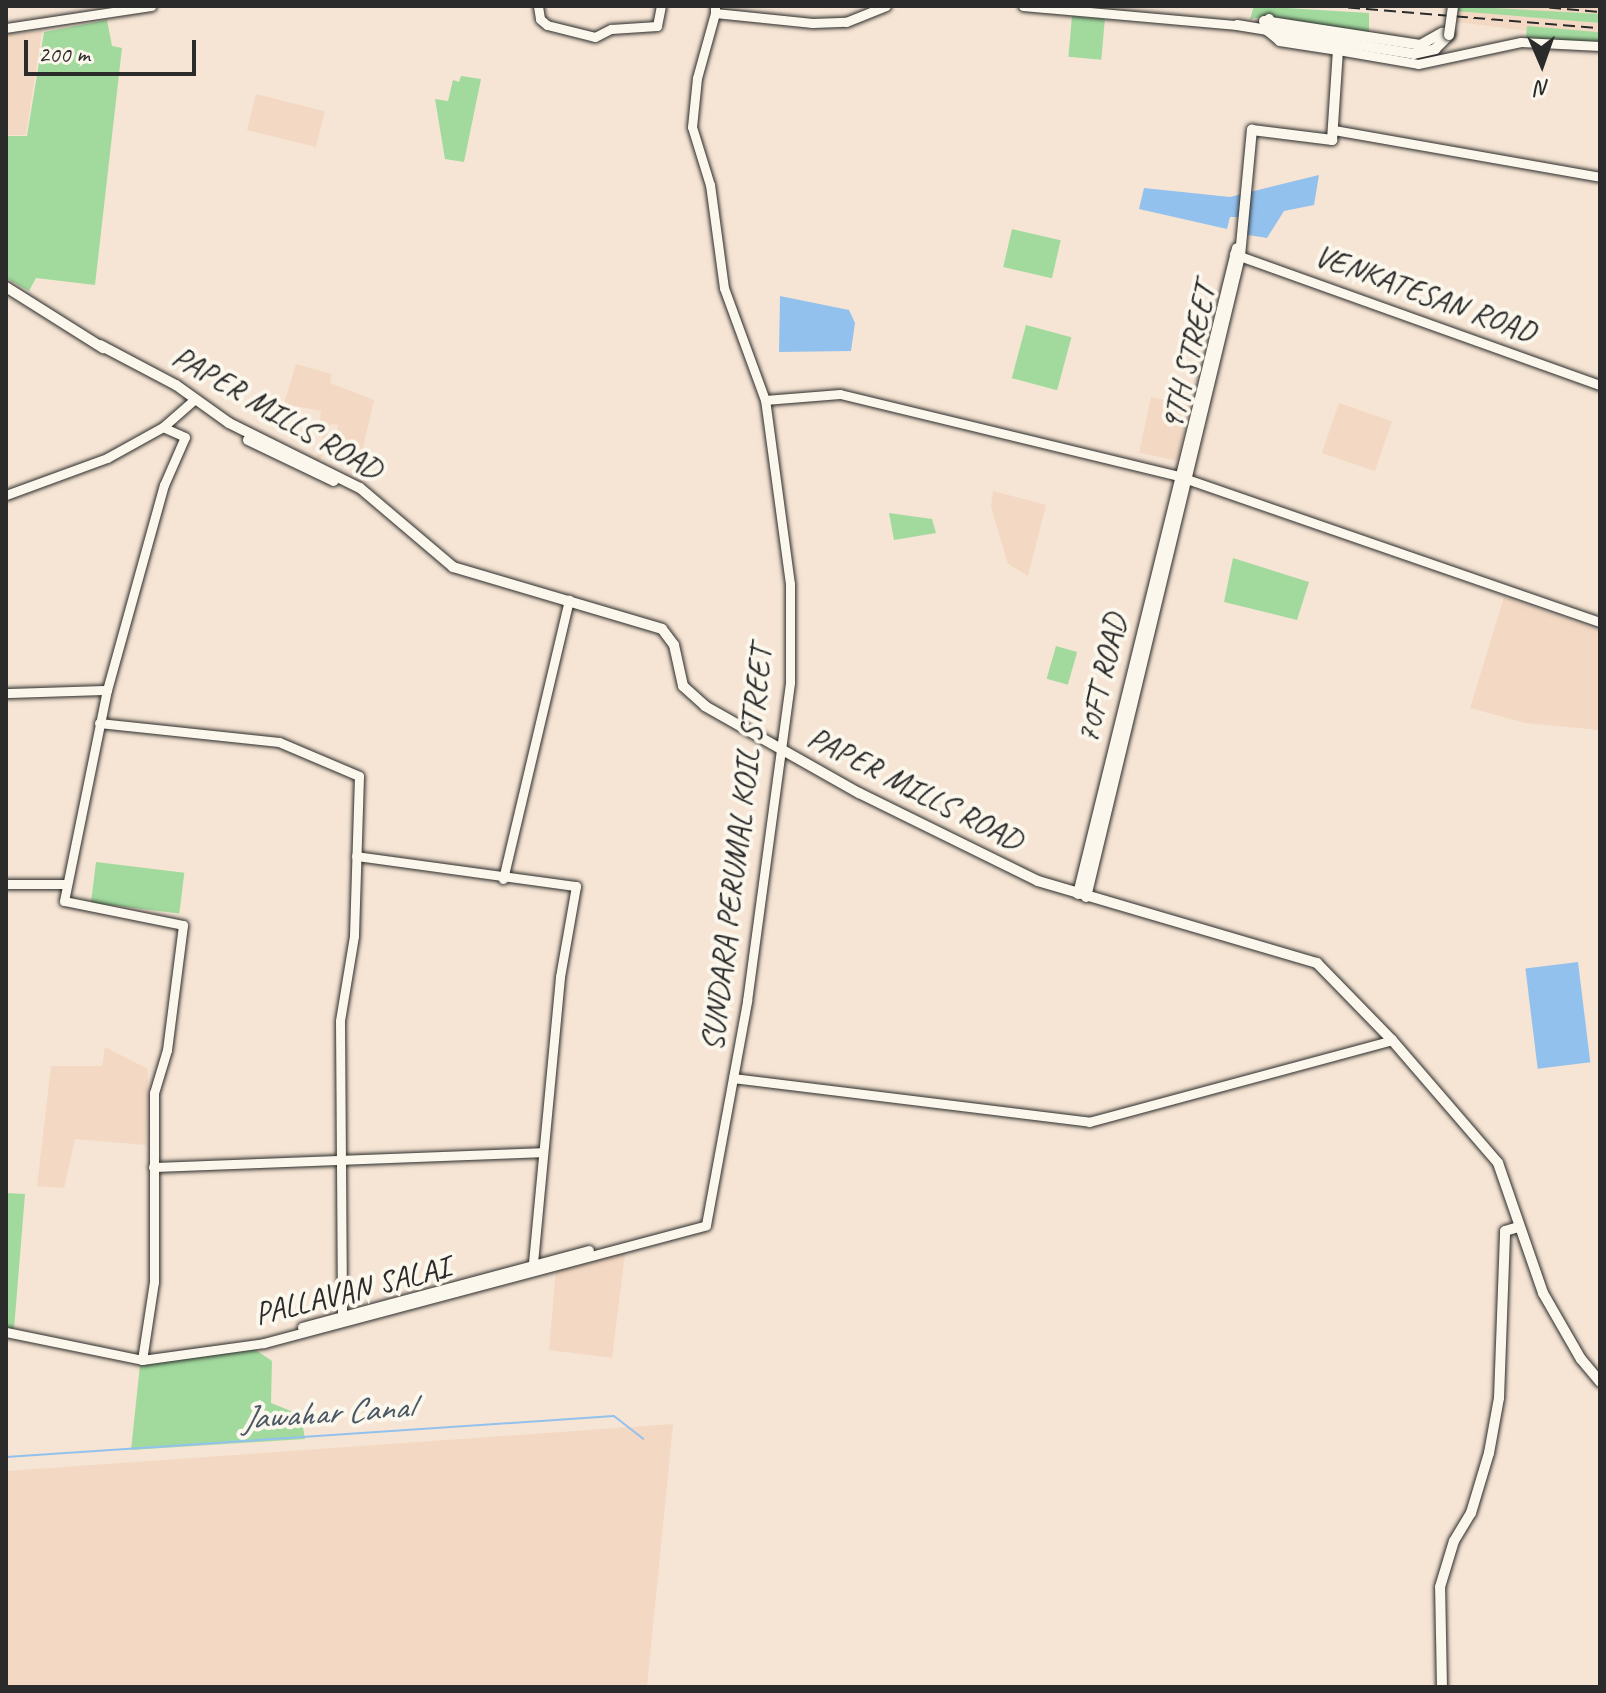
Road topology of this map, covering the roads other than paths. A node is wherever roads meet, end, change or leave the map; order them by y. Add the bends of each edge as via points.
1 (151, 6) edge
2 (538, 6) edge
3 (661, 6) edge
4 (886, 6) edge
5 (1023, 6) edge
6 (1446, 6) edge
7 (1453, 6) edge
8 (715, 9) edge
9 (1265, 24) junction
10 (1237, 25) joint
11 (6, 28) edge
12 (1446, 33) junction
13 (1600, 46) edge
14 (1338, 50) junction
15 (1334, 130) junction
16 (1600, 177) edge
17 (1236, 252) junction
18 (6, 287) edge
19 (1600, 385) edge
20 (765, 400) junction
21 (193, 402) junction
22 (163, 427) junction
23 (1182, 477) junction
24 (6, 495) edge
25 (394, 517) junction
26 (569, 600) junction
27 (1600, 622) edge
28 (107, 690) junction
29 (6, 693) edge
30 (99, 723) junction
31 (777, 748) junction
32 (356, 856) junction
33 (503, 879) junction
34 (6, 884) edge
35 (67, 884) junction
36 (1082, 896) junction
37 (1392, 1040) junction
38 (733, 1078) junction
39 (542, 1152) junction
40 (340, 1158) junction
41 (153, 1167) junction
42 (706, 1222) junction
43 (1518, 1227) junction
44 (533, 1265) junction
45 (342, 1317) junction
46 (6, 1332) edge
47 (258, 1342) junction
48 (142, 1360) junction
49 (1600, 1382) edge
50 (1442, 1687) edge

1 - 11 street
2 - 3 street via 547,25 595,37 611,29 657,26
4 - 8 street via 846,22
5 - 10 street
6 - 12 main road
7 - 12 main road, bridge
8 - 20 street, SUNDARA PERUMAL KOIL STREET via 697,78 692,127 710,185 724,288
9 - 10 main road
9 - 12 main road via 1414,54 1435,49
9 - 14 main road via 1280,41
13 - 14 street via 1521,42 1418,64
14 - 15 main road
15 - 16 street
15 - 17 main road, 9TH STREET via 1332,140 1252,130
17 - 19 street, VENKATESAN ROAD
17 - 23 main road, 9TH STREET
18 - 21 main road, PAPER MILLS ROAD
20 - 23 street via 840,394
20 - 31 street, SUNDARA PERUMAL KOIL STREET via 790,584 790,682
21 - 22 street
21 - 25 main road, PAPER MILLS ROAD via 222,426 344,485
21 - 25 main road, PAPER MILLS ROAD via 360,488
22 - 24 street via 104,460
22 - 28 street via 185,437 164,485
23 - 27 street
23 - 36 main road, 70FT ROAD
25 - 26 main road, PAPER MILLS ROAD via 453,567
26 - 31 main road, PAPER MILLS ROAD via 662,629 671,638 687,691
26 - 33 street
28 - 29 street
28 - 30 street
30 - 32 street via 279,742 354,773 359,776
30 - 35 street
31 - 36 main road, PAPER MILLS ROAD via 1038,881
31 - 38 street, SUNDARA PERUMAL KOIL STREET
32 - 33 street
32 - 40 street via 355,911 340,1021
33 - 39 street via 576,886 560,977
34 - 35 street
35 - 41 street via 67,905 183,925 167,1050 154,1093
36 - 37 main road, PAPER MILLS ROAD via 1317,963
37 - 38 street via 1089,1122
37 - 43 main road, PAPER MILLS ROAD via 1498,1163
38 - 42 street, SUNDARA PERUMAL KOIL STREET
39 - 40 street
39 - 44 street
40 - 41 street
40 - 45 street
41 - 48 street via 154,1282
42 - 44 street
42 - 47 street, PALLAVAN SALAI
43 - 49 main road, PAPER MILLS ROAD via 1562,1329
43 - 50 main road via 1505,1231 1499,1398 1471,1513 1454,1541 1440,1587
44 - 45 street
45 - 47 street
46 - 48 street, PALLAVAN SALAI
47 - 48 street, PALLAVAN SALAI

